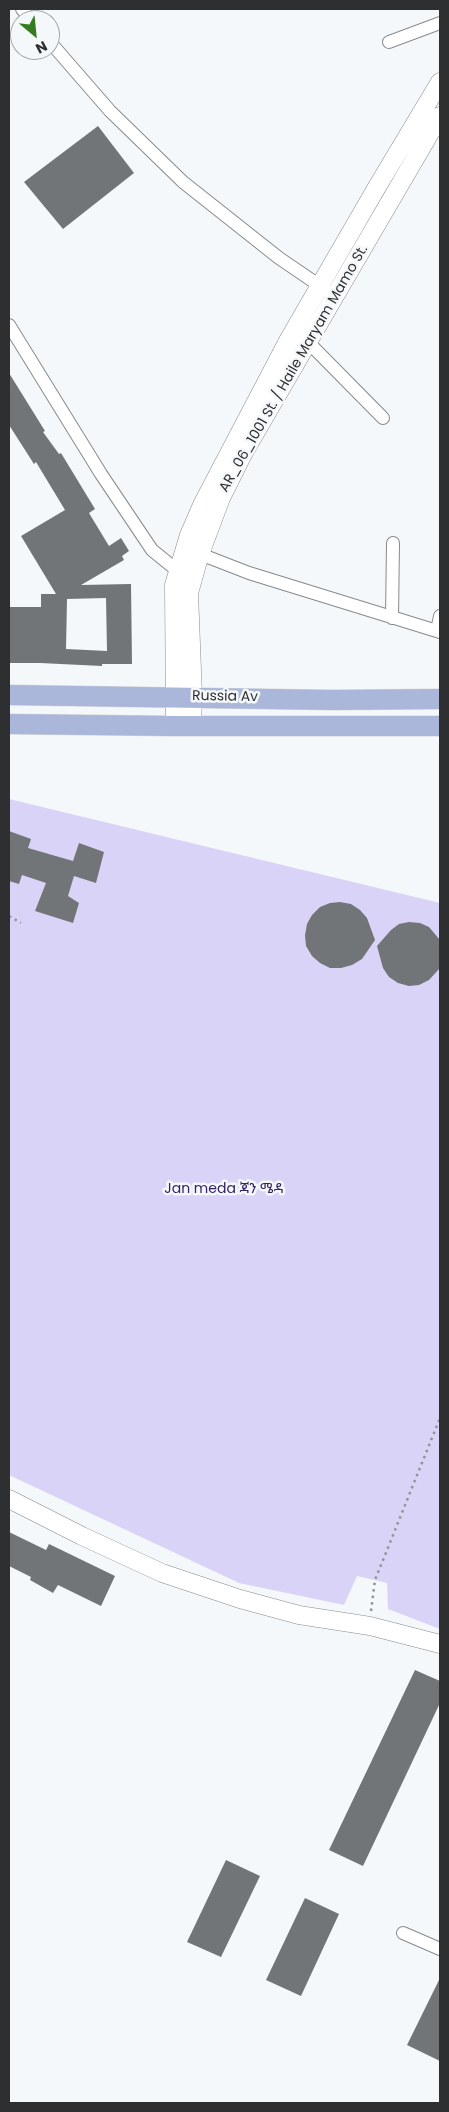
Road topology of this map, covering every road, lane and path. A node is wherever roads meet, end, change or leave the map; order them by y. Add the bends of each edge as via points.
1 (440, 23) edge
2 (389, 42) dead end
3 (60, 54) edge
4 (440, 82) edge
5 (439, 123) edge
6 (320, 284) junction
7 (335, 298) junction
8 (9, 325) edge
9 (308, 342) junction
10 (274, 384) junction
11 (383, 418) dead end
12 (393, 543) dead end
13 (200, 554) junction
14 (185, 576) junction
15 (440, 616) edge
16 (392, 618) junction
17 (439, 631) edge
18 (9, 695) edge
19 (184, 697) junction
20 (440, 698) edge
21 (9, 724) edge
22 (183, 726) junction
23 (440, 726) edge
24 (9, 916) edge
25 (21, 923) dead end
26 (440, 1418) edge
27 (9, 1499) edge
28 (370, 1626) junction
29 (440, 1644) edge
30 (403, 1933) dead end
31 (440, 1949) edge

1 - 2 street
3 - 6 street via 110,111 183,182 279,258
4 - 6 main road
5 - 7 main road, AR_06_1001 St. / Haile Maryam Mamo St.
6 - 7 street
6 - 10 main road
7 - 9 main road, AR_06_1001 St. / Haile Maryam Mamo St.
8 - 14 street via 152,550
9 - 10 main road, AR_06_1001 St. / Haile Maryam Mamo St.
9 - 11 street
10 - 13 main road, AR_06_1001 St. / Haile Maryam Mamo St. via 221,498
10 - 14 main road via 202,505 189,535
12 - 16 street
13 - 14 main road, AR_06_1001 St. / Haile Maryam Mamo St.
13 - 16 street via 249,573
14 - 19 main road, AR_06_1001 St. / Haile Maryam Mamo St. via 189,593
15 - 17 street
16 - 17 street
18 - 19 main road, Russia Av
19 - 20 main road, Russia Av
19 - 22 main road, AR_06_1001 St. / Haile Maryam Mamo St.
21 - 22 main road, Russia Av
22 - 23 main road, Russia Av
24 - 25 path
26 - 28 path via 375,1580
27 - 28 main road via 162,1573 299,1615
28 - 29 main road
30 - 31 street

